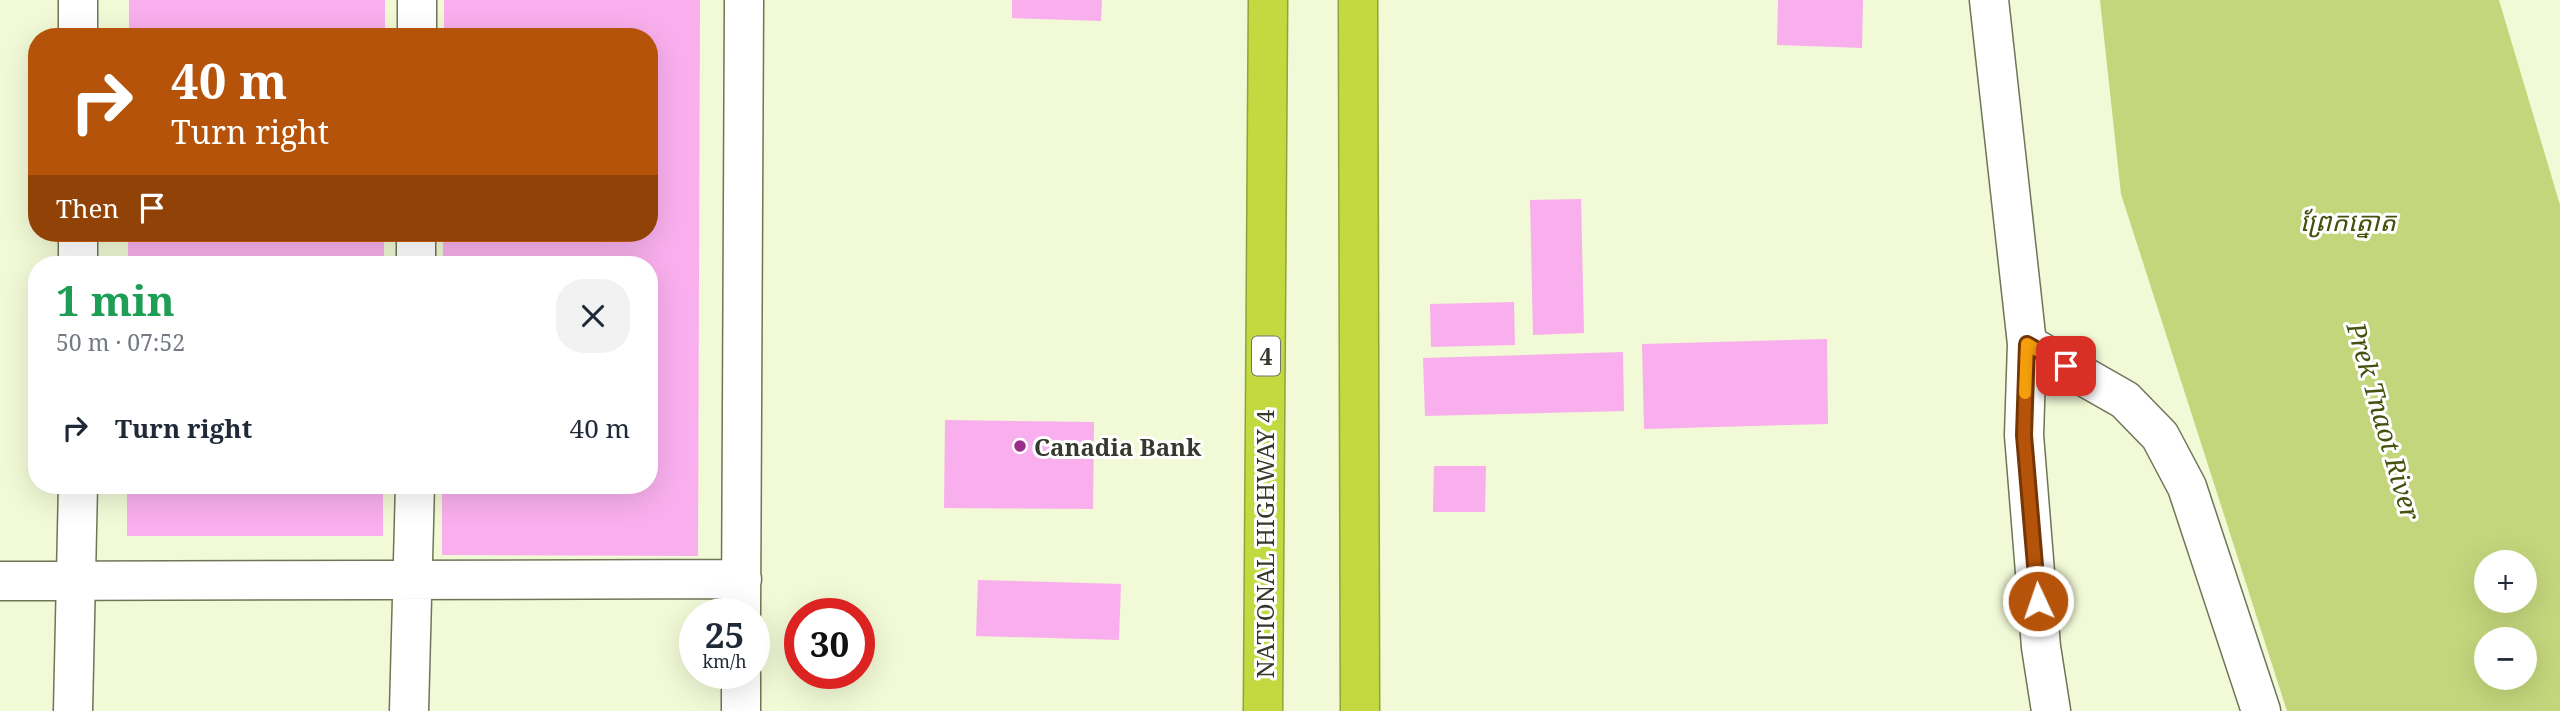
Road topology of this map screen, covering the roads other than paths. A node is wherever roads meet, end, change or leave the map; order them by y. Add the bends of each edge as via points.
1 (78, 0) edge
2 (417, 0) edge
3 (744, 0) edge
4 (1268, 0) edge
5 (1358, 0) edge
6 (1989, 0) edge
7 (78, 28) edge
8 (417, 28) edge
9 (2027, 344) junction
10 (79, 494) edge
11 (415, 494) edge
12 (0, 580) edge
13 (79, 580) junction
14 (414, 580) junction
15 (742, 597) edge
16 (741, 689) edge
17 (73, 711) edge
18 (409, 711) edge
19 (741, 711) edge
20 (1263, 711) edge
21 (1360, 711) edge
22 (2051, 711) edge
23 (2261, 711) edge

1 - 7 street
2 - 8 street
3 - 15 street
4 - 20 highway, NATIONAL HIGHWAY 4 / 4
5 - 21 highway
6 - 9 street
9 - 22 street via 2024,435 2041,647
9 - 23 street via 2124,400 2160,436 2187,487
10 - 13 street
11 - 14 street
12 - 13 street
13 - 14 street
13 - 17 street
14 - 15 street
14 - 18 street
16 - 19 street

